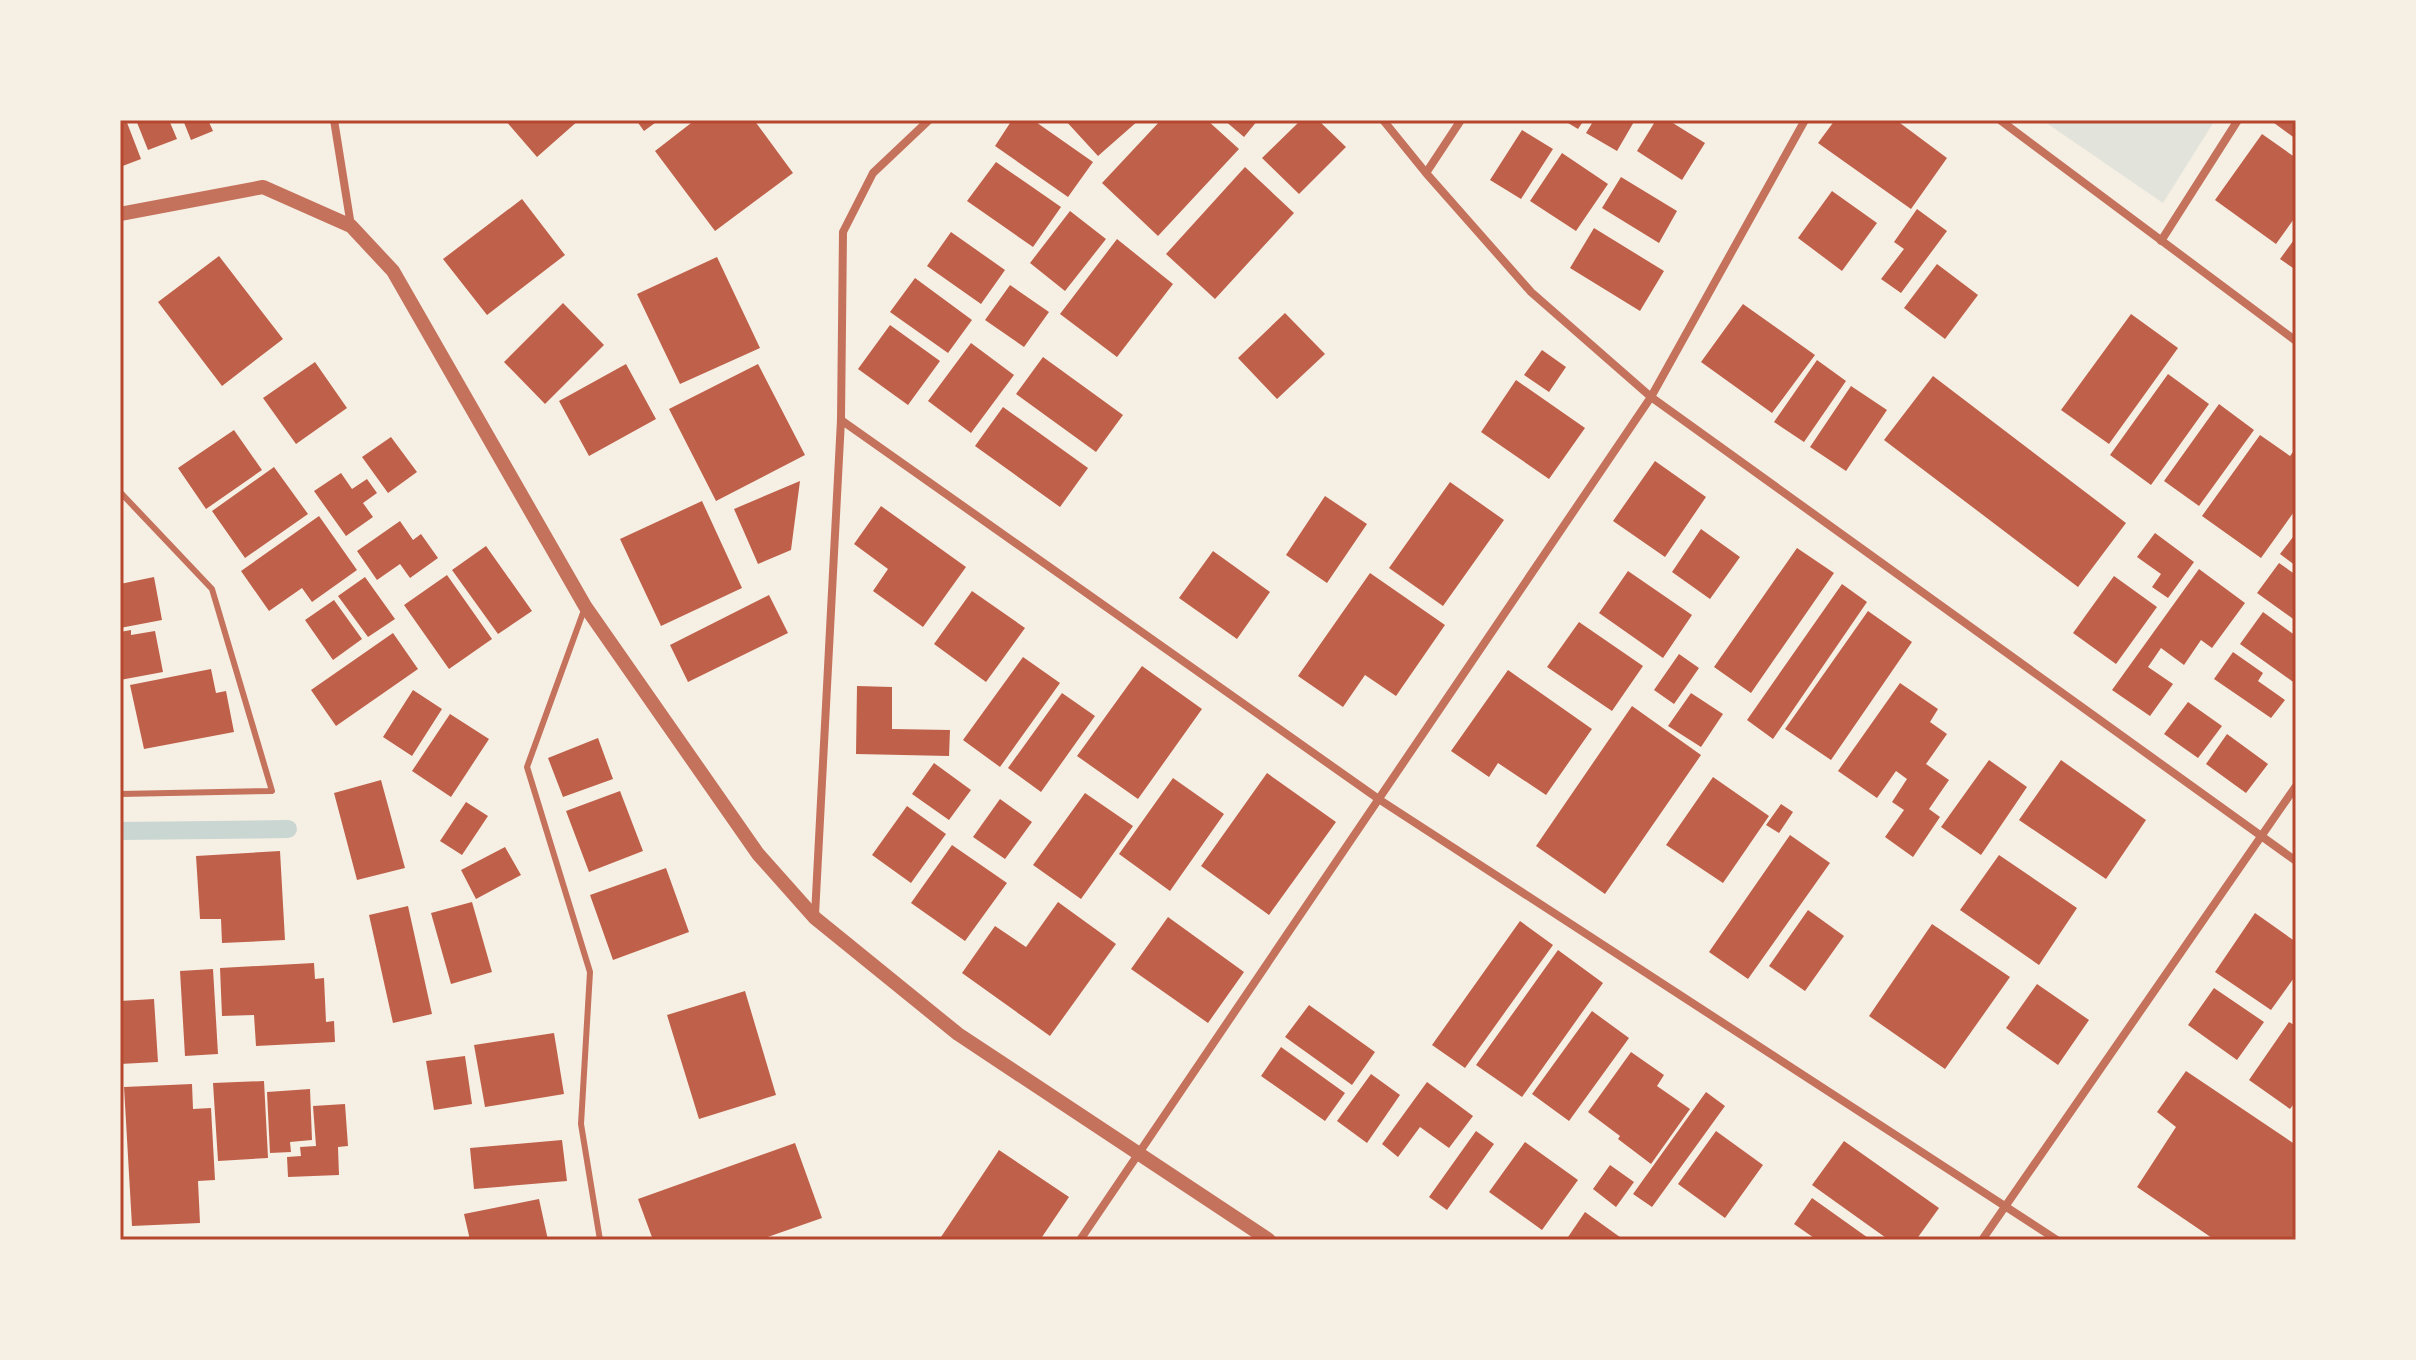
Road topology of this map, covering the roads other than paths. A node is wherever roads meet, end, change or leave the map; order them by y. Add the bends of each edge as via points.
1 (334, 120) edge
2 (929, 120) edge
3 (1383, 120) edge
4 (1461, 120) edge
5 (1805, 120) edge
6 (2000, 120) edge
7 (2238, 120) edge
8 (1426, 173) junction
9 (120, 214) edge
10 (351, 226) junction
11 (2161, 241) junction
12 (2296, 341) edge
13 (1651, 397) junction
14 (841, 420) junction
15 (120, 492) edge
16 (585, 606) junction
17 (2296, 786) edge
18 (120, 794) edge
19 (1380, 800) junction
20 (2261, 837) junction
21 (2296, 861) edge
22 (815, 918) junction
23 (1140, 1153) junction
24 (2005, 1206) junction
25 (600, 1240) edge
26 (1080, 1240) edge
27 (1269, 1240) edge
28 (1982, 1240) edge
29 (2057, 1240) edge

1 - 10 street
2 - 14 street via 873,173 843,232
3 - 8 street
4 - 8 street
5 - 13 street
6 - 11 street
7 - 11 street
8 - 13 street via 1531,292
9 - 10 street via 263,187
10 - 16 street via 393,271
11 - 12 street
13 - 19 street
13 - 20 street
14 - 19 street
14 - 22 street
15 - 18 lane via 212,589 272,791
16 - 22 street via 758,854
16 - 25 lane via 527,767 590,972 581,1124
17 - 20 street
19 - 23 street
19 - 24 street
20 - 21 street
20 - 24 street
22 - 23 street via 958,1034
23 - 26 street
23 - 27 street
24 - 28 street
24 - 29 street

